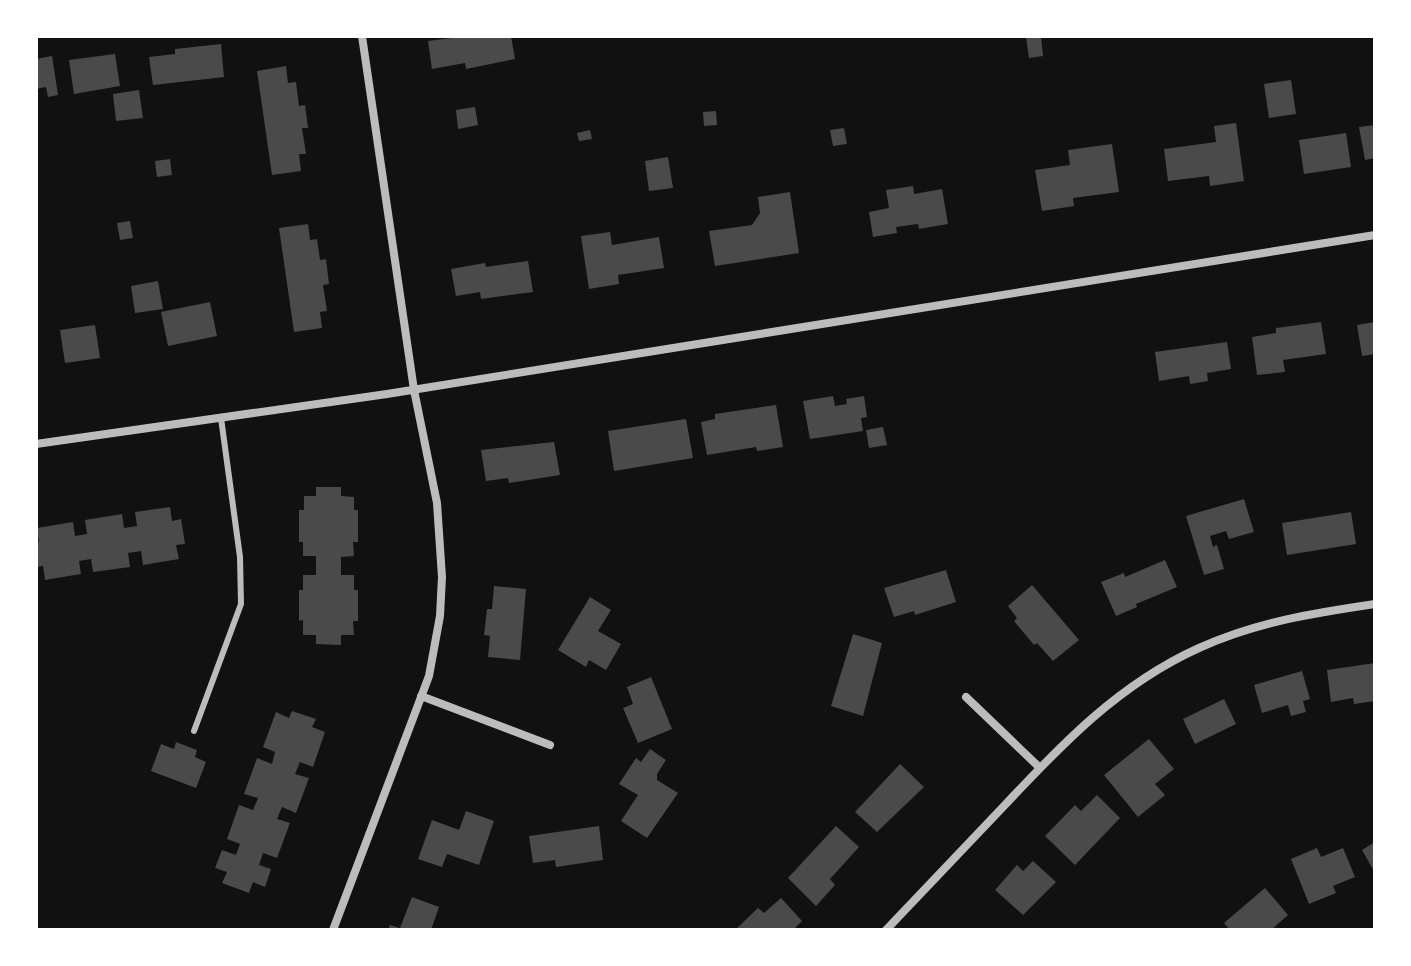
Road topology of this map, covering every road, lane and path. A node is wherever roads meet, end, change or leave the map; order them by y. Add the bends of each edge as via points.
1 (362, 36) edge
2 (1375, 235) edge
3 (414, 390) junction
4 (221, 418) junction
5 (36, 444) edge
6 (1375, 604) edge
7 (421, 696) junction
8 (966, 697) dead end
9 (194, 731) dead end
10 (550, 745) dead end
11 (1040, 768) junction
12 (333, 930) edge
13 (886, 930) edge

1 - 3 street
2 - 3 street
3 - 4 street
3 - 7 street via 442,546 440,616
4 - 5 street
4 - 9 lane via 240,557 241,604
6 - 11 street via 1281,620 1199,648 1124,692
7 - 10 street
7 - 12 street
8 - 11 street
11 - 13 street

